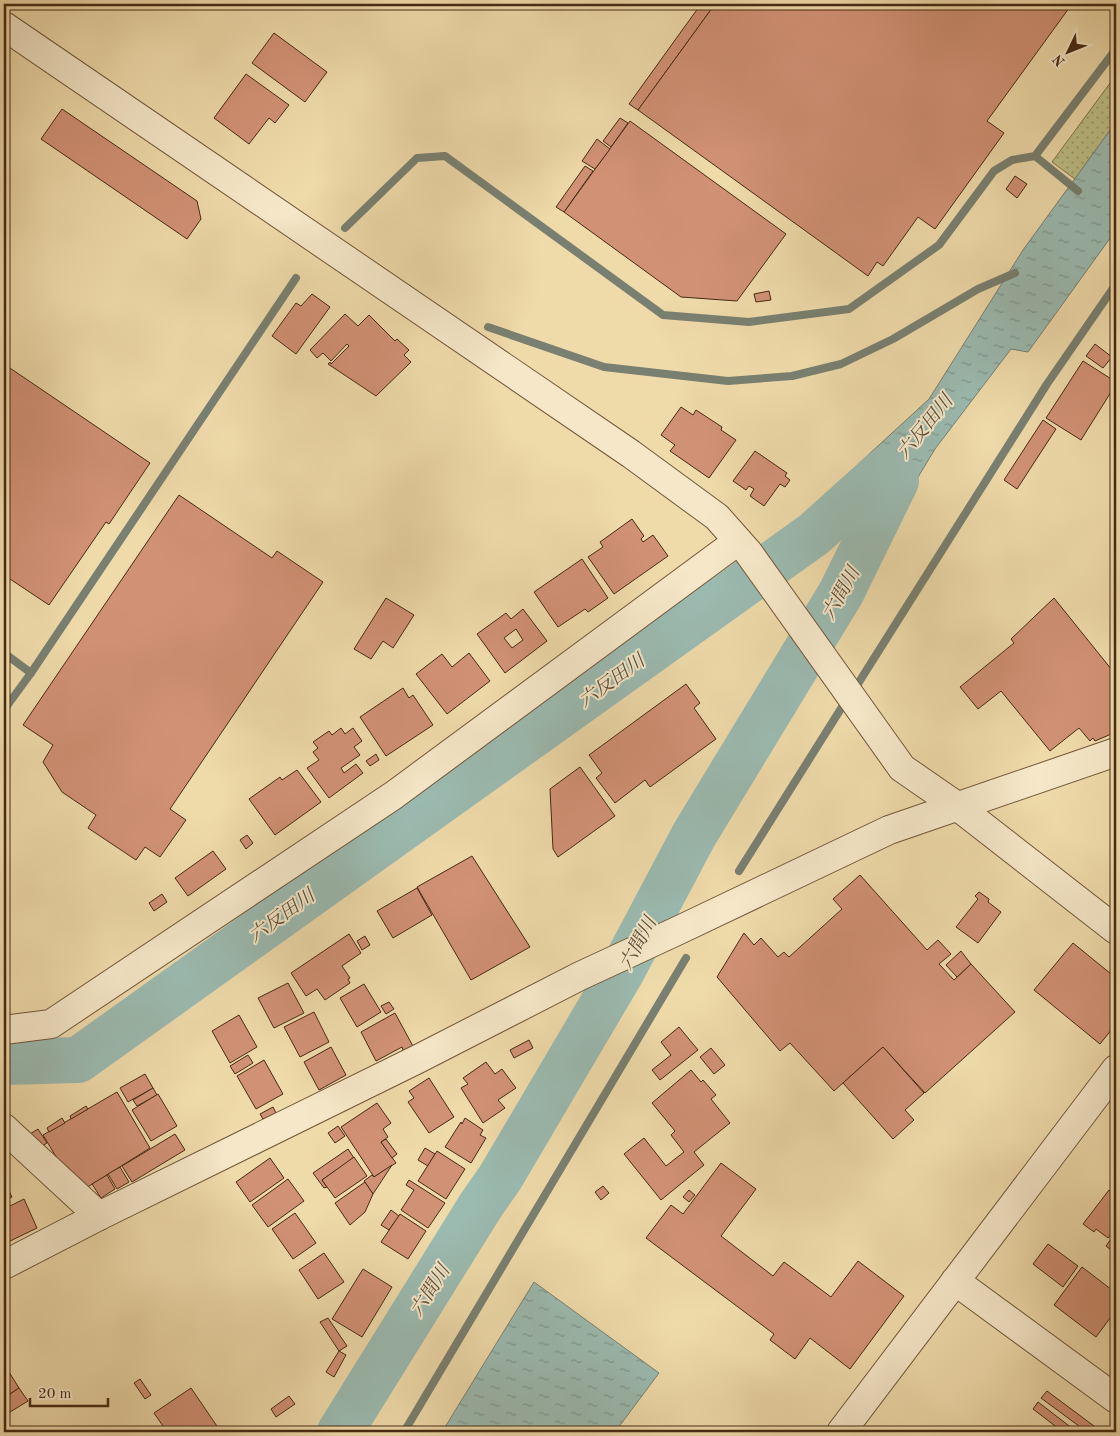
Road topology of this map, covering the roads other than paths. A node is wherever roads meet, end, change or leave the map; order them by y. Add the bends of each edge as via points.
1 (4, 26) edge
2 (743, 546) junction
3 (1116, 752) edge
4 (958, 806) junction
5 (1116, 930) edge
6 (4, 1030) edge
7 (1116, 1069) edge
8 (4, 1128) edge
9 (99, 1216) junction
10 (4, 1265) edge
11 (955, 1281) junction
12 (1116, 1399) edge
13 (841, 1432) edge

1 - 2 street via 631,454 717,517
2 - 4 street via 902,768
2 - 6 street via 377,806 51,1024
3 - 4 street
4 - 5 street
4 - 9 street via 888,830 580,976
7 - 11 street
8 - 9 street
9 - 10 street
11 - 12 street
11 - 13 street

